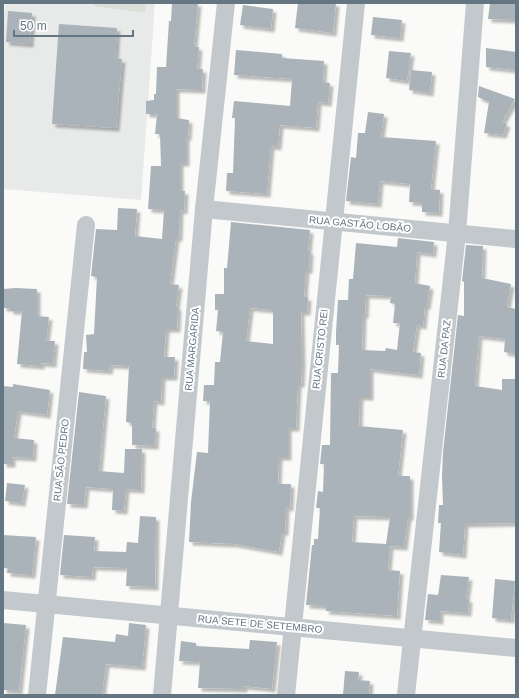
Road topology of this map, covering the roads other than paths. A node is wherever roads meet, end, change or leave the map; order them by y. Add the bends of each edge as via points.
1 (226, 3) edge
2 (356, 3) edge
3 (475, 3) edge
4 (204, 208) junction
5 (333, 221) junction
6 (86, 225) dead end
7 (457, 233) junction
8 (516, 238) edge
9 (3, 600) edge
10 (46, 605) junction
11 (170, 617) junction
12 (293, 626) junction
13 (411, 638) junction
14 (516, 648) edge
15 (37, 695) edge
16 (162, 695) edge
17 (286, 695) edge
18 (406, 695) edge

1 - 4 street, RUA MARGARIDA
2 - 5 street, RUA CRISTO REI
3 - 7 street, RUA DA PAZ
4 - 5 street, RUA GASTÃO LOBÃO
4 - 11 street, RUA MARGARIDA
5 - 7 street, RUA GASTÃO LOBÃO
5 - 12 street, RUA CRISTO REI
6 - 10 street, RUA SÃO PEDRO
7 - 8 street, RUA GASTÃO LOBÃO
7 - 13 street, RUA DA PAZ
9 - 10 street, RUA SETE DE SETEMBRO
10 - 11 street, RUA SETE DE SETEMBRO
10 - 15 street, RUA SÃO PEDRO
11 - 12 street, RUA SETE DE SETEMBRO
11 - 16 street, RUA MARGARIDA
12 - 13 street, RUA SETE DE SETEMBRO
12 - 17 street, RUA CRISTO REI
13 - 14 street, RUA SETE DE SETEMBRO
13 - 18 street, RUA DA PAZ

